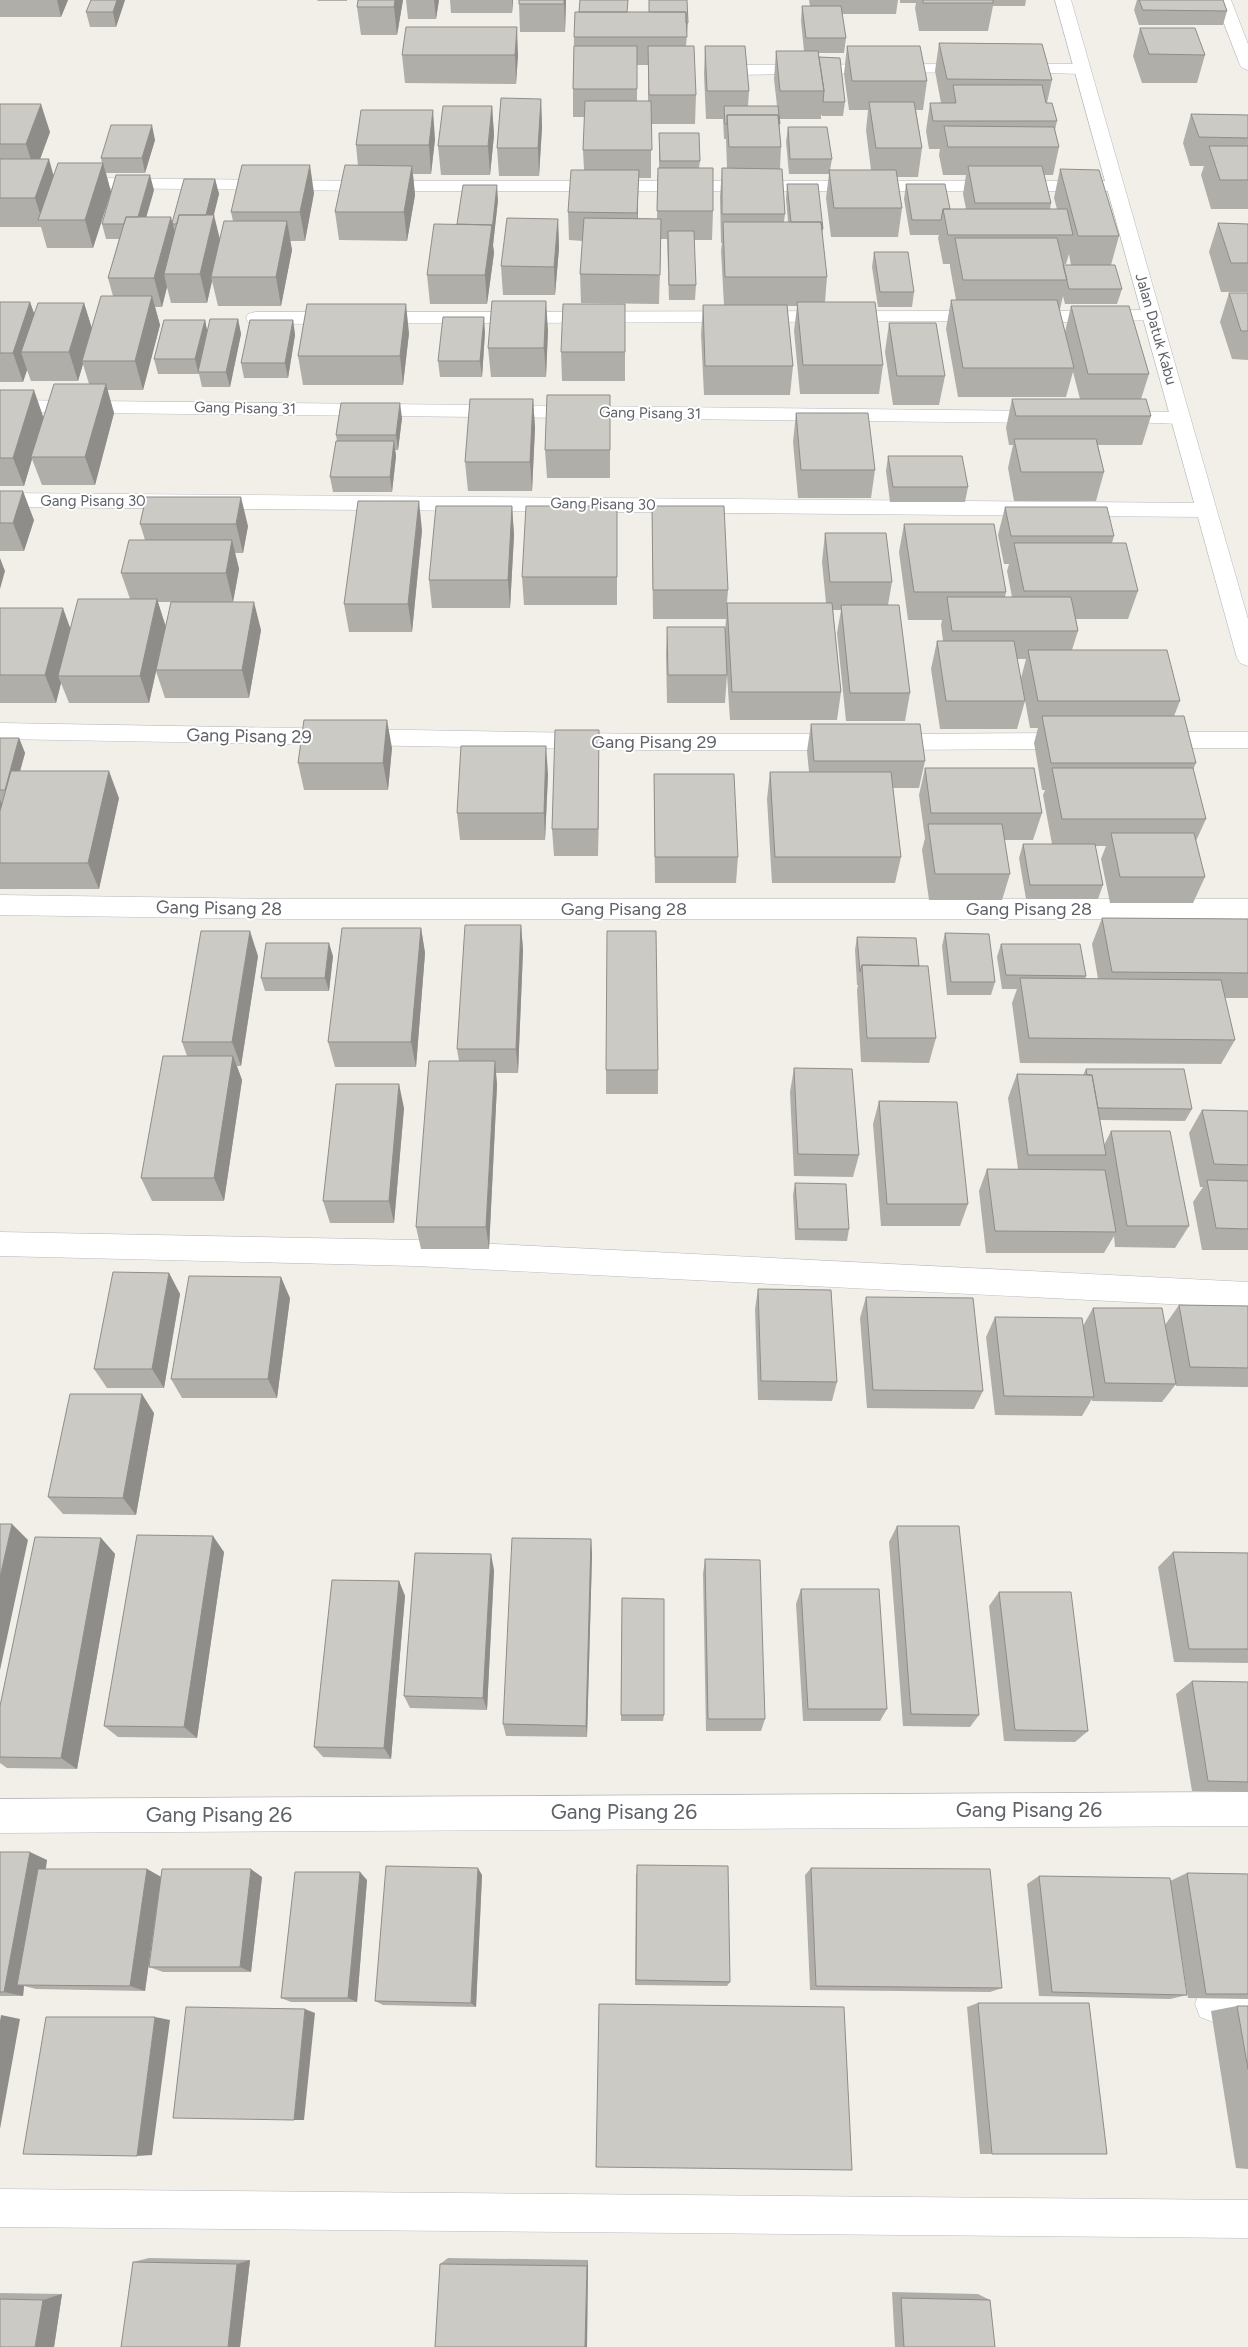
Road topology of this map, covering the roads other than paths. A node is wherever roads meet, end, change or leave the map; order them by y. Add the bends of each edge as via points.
1 (1063, 0) edge
2 (1223, 0) edge
3 (1248, 65) edge
4 (1082, 69) junction
5 (730, 70) edge
6 (0, 182) edge
7 (1114, 186) junction
8 (1152, 316) junction
9 (255, 318) edge
10 (0, 406) edge
11 (1061, 417) edge
12 (1091, 417) edge
13 (1180, 418) junction
14 (0, 500) edge
15 (1205, 510) junction
16 (1248, 658) edge
17 (0, 731) edge
18 (1248, 740) edge
19 (1089, 741) edge
20 (1129, 741) edge
21 (0, 905) edge
22 (1248, 909) edge
23 (0, 1244) edge
24 (1248, 1295) edge
25 (1248, 1809) edge
26 (0, 1816) edge
27 (1213, 2004) edge
28 (1248, 2004) edge
29 (0, 2208) edge
30 (1248, 2219) edge

1 - 4 street, Jalan Datuk Kabu
2 - 3 street
4 - 5 street
4 - 7 street, Jalan Datuk Kabu
6 - 7 street via 372,186
7 - 8 street, Jalan Datuk Kabu
8 - 9 street
8 - 13 street, Jalan Datuk Kabu
10 - 11 street, Gang Pisang 31
12 - 13 street
13 - 15 street, Jalan Datuk Kabu
14 - 15 street, Gang Pisang 30
15 - 16 street, Jalan Datuk Kabu
17 - 19 street, Gang Pisang 29 via 643,742
18 - 20 street
21 - 22 street, Gang Pisang 28 via 277,909
23 - 24 street via 416,1252
25 - 26 street, Gang Pisang 26
27 - 28 street
29 - 30 street

